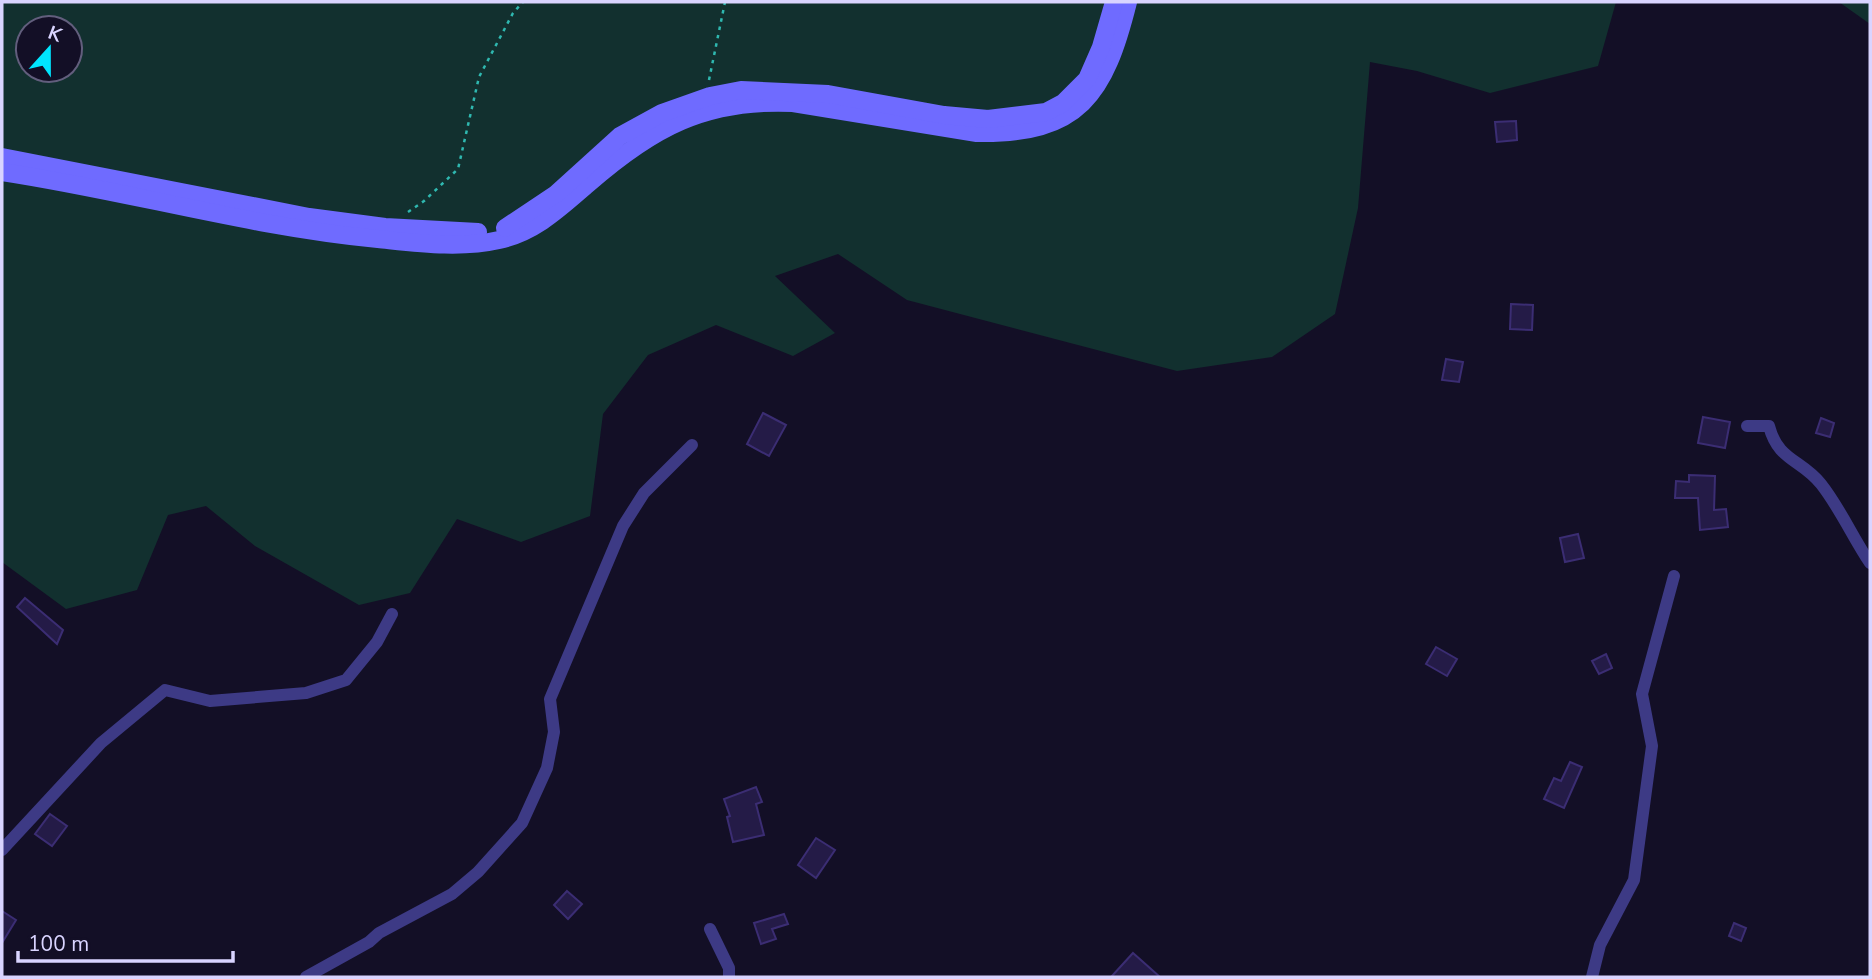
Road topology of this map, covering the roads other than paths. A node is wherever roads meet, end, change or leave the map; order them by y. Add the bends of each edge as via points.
1 (1114, 2) edge
2 (1128, 2) edge
3 (2, 157) edge
4 (2, 172) edge
5 (1747, 426) dead end
6 (692, 445) dead end
7 (1870, 563) edge
8 (1674, 576) dead end
9 (392, 614) dead end
10 (2, 850) edge
11 (710, 929) dead end
12 (306, 977) edge
13 (729, 977) edge
14 (1592, 977) edge

1 - 3 main road via 1087,79 1063,103 1034,116 988,119 944,115 794,92 741,90 705,97 620,136 538,209 505,228 481,232 385,227 222,202
2 - 4 main road via 1109,66 1098,85 1084,102 1049,124 978,133 793,103 713,109 656,131 545,221 501,240 447,244 333,235
5 - 7 street via 1769,426 1785,457 1803,466 1822,485
6 - 12 street via 644,493 623,526 550,699 554,732 547,768 523,823 452,894
8 - 14 street via 1642,694 1652,746 1633,880 1600,945
9 - 10 street via 377,642 346,680 306,693 210,701 165,690 101,743
11 - 13 street

